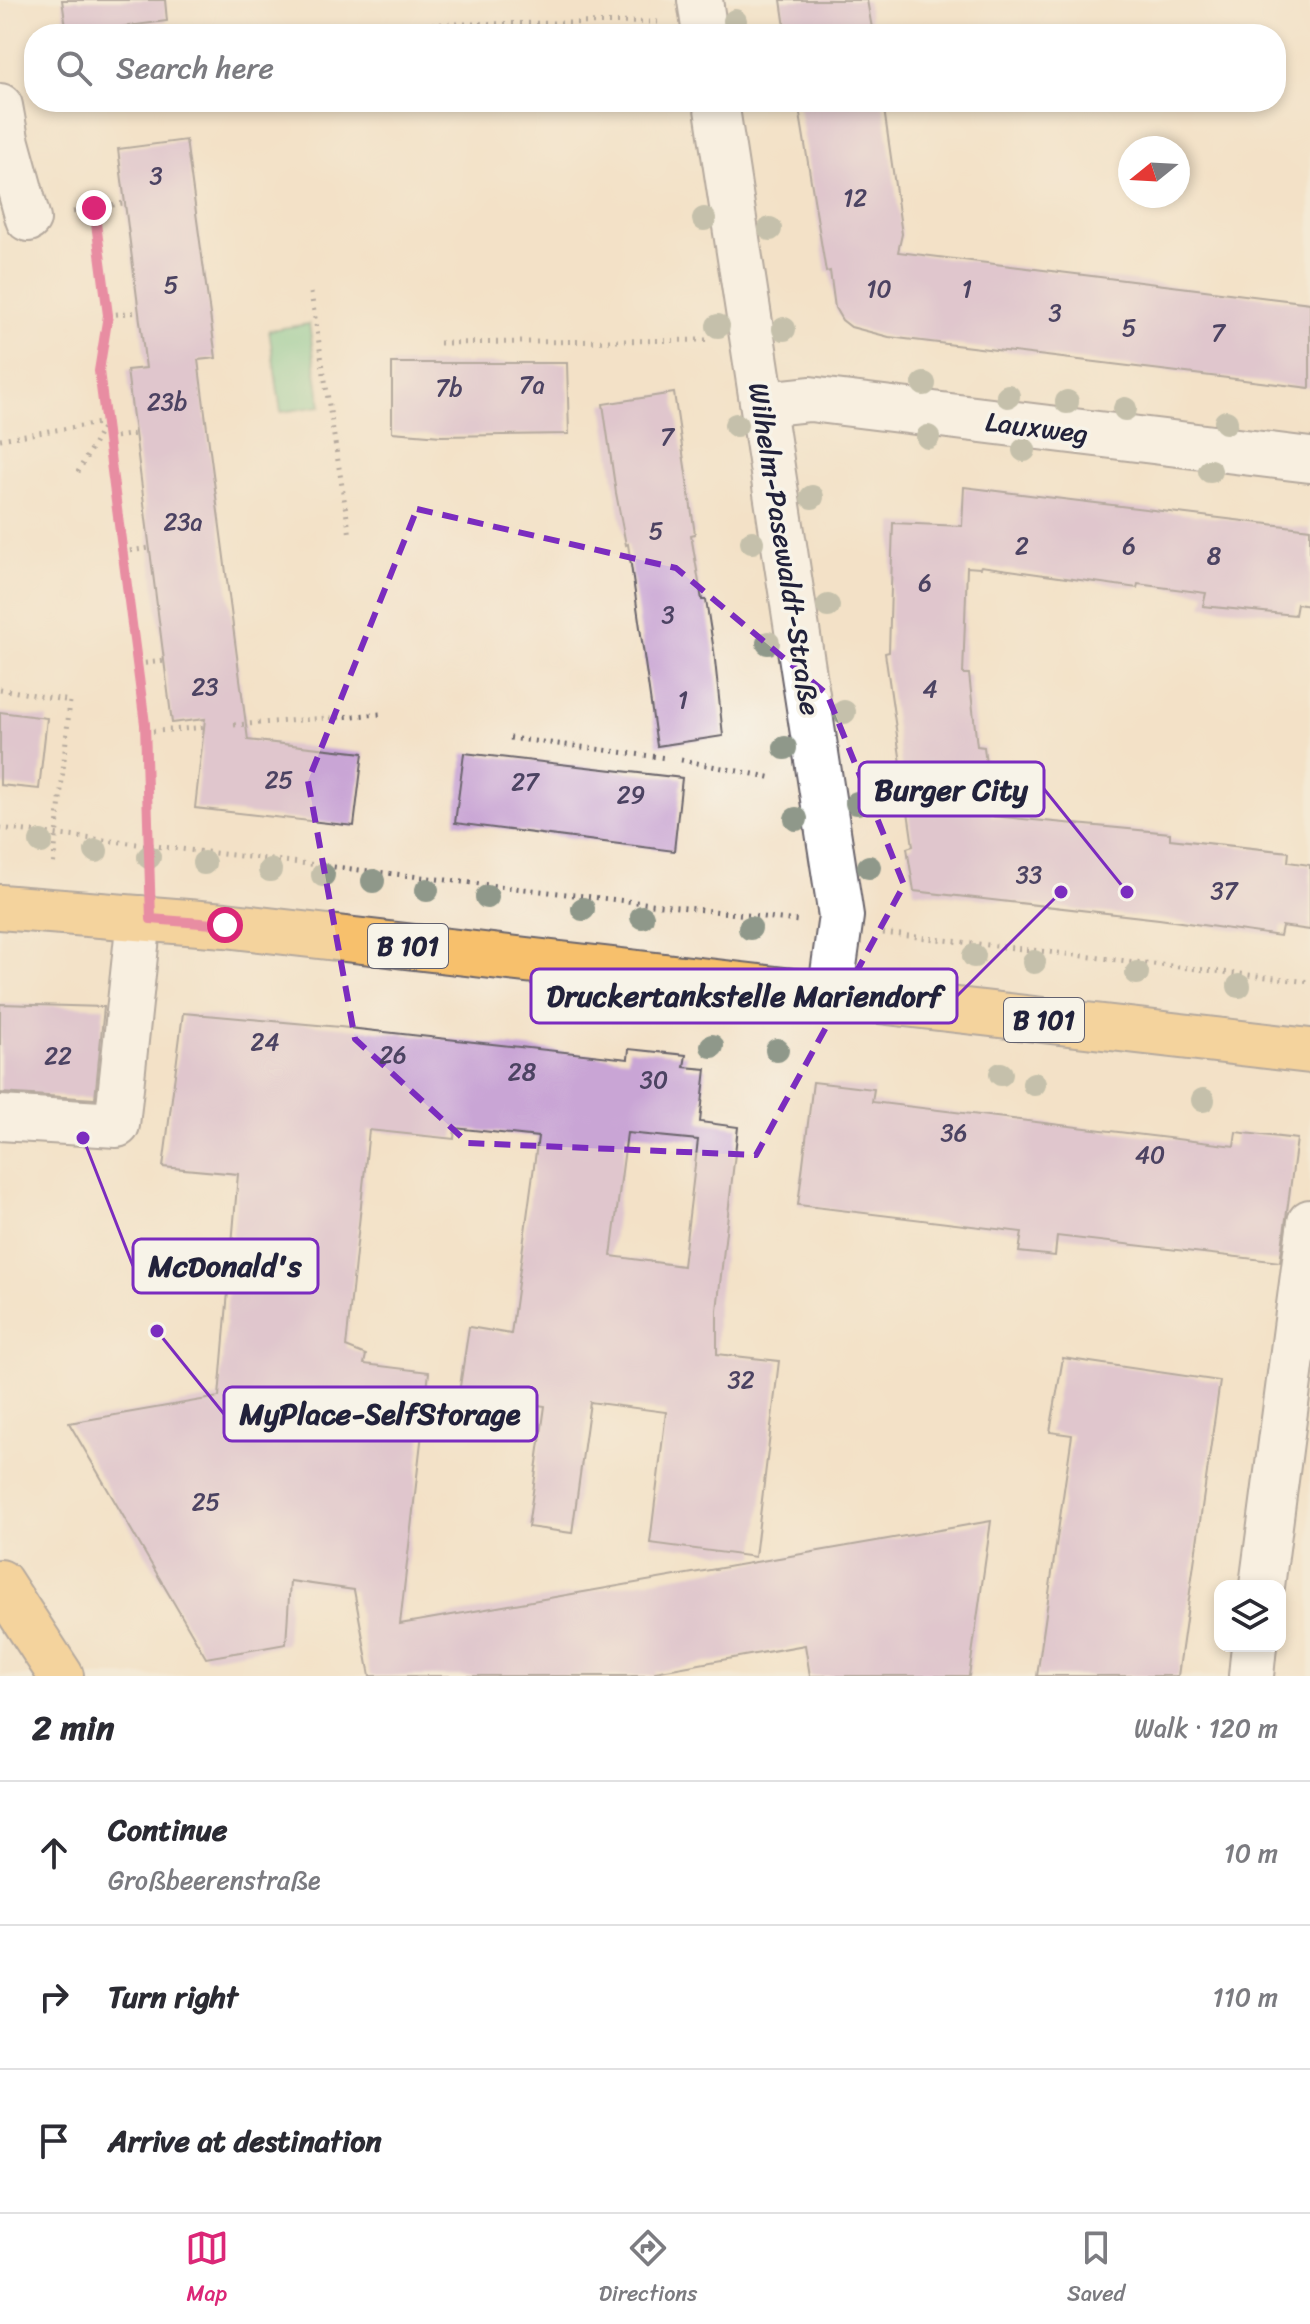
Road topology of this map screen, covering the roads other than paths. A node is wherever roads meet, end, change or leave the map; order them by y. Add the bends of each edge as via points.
1 (700, 0) edge
2 (704, 24) edge
3 (0, 106) edge
4 (718, 112) edge
5 (28, 219) road end
6 (764, 404) junction
7 (1310, 460) edge
8 (0, 907) edge
9 (145, 919) junction
10 (830, 995) junction
11 (1310, 1051) edge
12 (0, 1118) edge
13 (1310, 1222) edge
14 (1263, 1580) edge
15 (0, 1582) edge
16 (1253, 1652) edge
17 (61, 1676) edge
18 (1251, 1676) edge

1 - 2 street
3 - 5 street
4 - 6 street, Wilhelm-Pasewaldt-Straße
6 - 7 street, Lauxweg via 810,399
6 - 10 street, Wilhelm-Pasewaldt-Straße via 841,916
8 - 9 main road, B 101
9 - 10 main road, B 101
9 - 12 street via 117,1125
10 - 11 main road, B 101
13 - 14 street
15 - 17 main road
16 - 18 street

